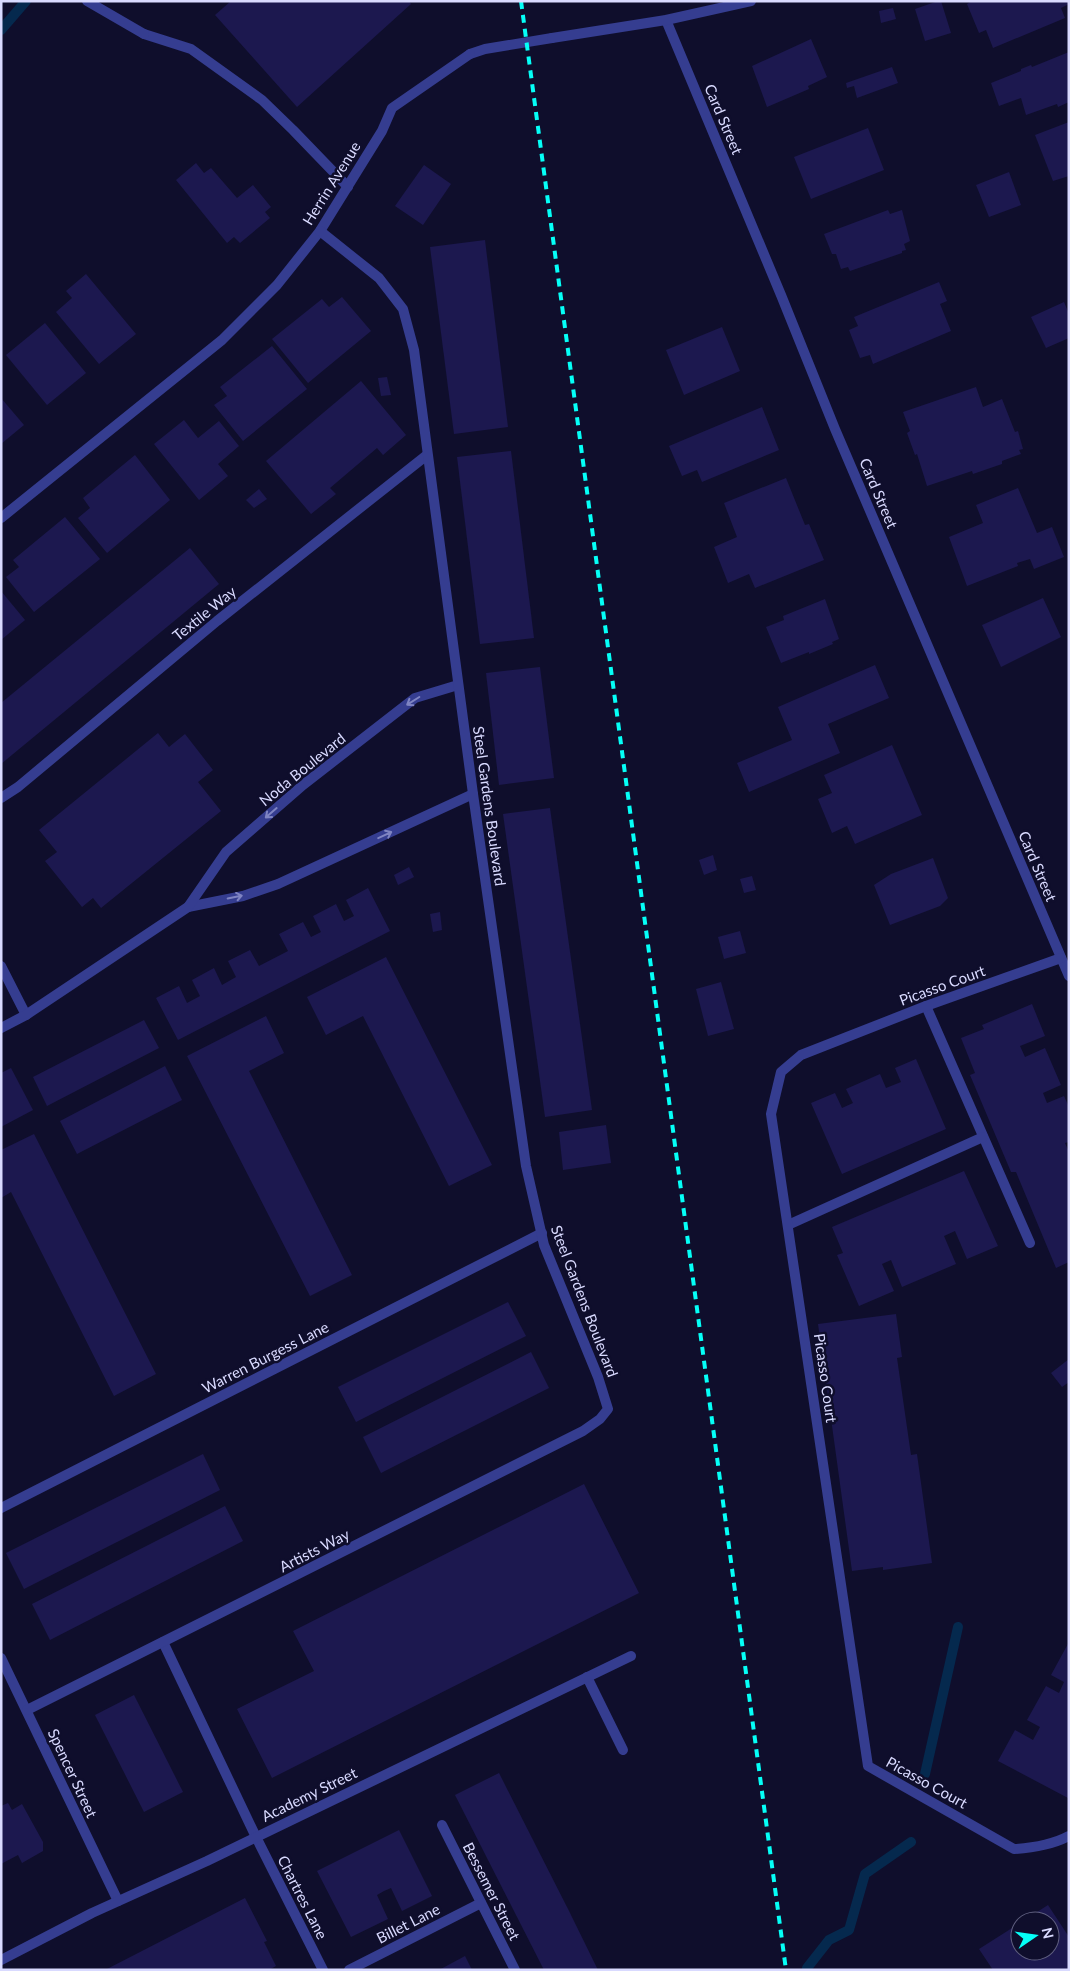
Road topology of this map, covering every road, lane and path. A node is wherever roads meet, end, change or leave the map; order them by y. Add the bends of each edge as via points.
1 (87, 1) edge
2 (750, 1) edge
3 (666, 20) junction
4 (348, 186) junction
5 (320, 231) junction
6 (427, 454) junction
7 (1, 518) edge
8 (458, 685) junction
9 (473, 794) junction
10 (1, 798) edge
11 (188, 907) junction
12 (1061, 958) junction
13 (1, 966) edge
14 (1069, 976) edge
15 (926, 1006) junction
16 (26, 1015) junction
17 (1, 1028) edge
18 (983, 1137) junction
19 (788, 1225) junction
20 (542, 1233) junction
21 (1030, 1243) dead end
22 (608, 1408) joint
23 (1, 1508) edge
24 (162, 1642) junction
25 (631, 1656) dead end
26 (1, 1658) edge
27 (587, 1677) junction
28 (27, 1710) junction
29 (623, 1750) dead end
30 (442, 1825) dead end
31 (1069, 1836) edge
32 (256, 1837) junction
33 (118, 1901) junction
34 (481, 1903) junction
35 (1, 1960) edge
36 (323, 1970) edge
37 (349, 1970) edge
38 (515, 1970) edge

1 - 4 street via 144,34 191,49 262,100
2 - 3 street, Herrin Avenue
3 - 4 street, Herrin Avenue via 484,49 470,54 392,108 382,131
3 - 12 street, Card Street via 835,429
4 - 5 street, Herrin Avenue
5 - 6 street, Steel Gardens Boulevard via 379,278 403,309 414,350
5 - 7 street, Herrin Avenue via 277,285 222,340
6 - 8 street, Steel Gardens Boulevard
6 - 10 street, Textile Way
8 - 9 street, Steel Gardens Boulevard
8 -> 11 street, Noda Boulevard via 415,698 303,785 226,852
11 -> 9 street, Noda Boulevard via 243,896 278,884
9 - 20 street, Steel Gardens Boulevard via 526,1166
11 - 16 street, Noda Boulevard
12 - 14 street, Card Street
12 - 15 street, Picasso Court
13 - 16 street
15 - 18 street
15 - 19 street, Picasso Court via 802,1056 781,1072 771,1114
16 - 17 street, Noda Boulevard
18 - 19 street
18 - 21 street
19 - 31 street, Picasso Court via 868,1766 1014,1849 1059,1842
20 - 22 street, Steel Gardens Boulevard
20 - 23 street, Warren Burgess Lane
22 - 24 street, Artists Way via 600,1419 583,1431
24 - 28 street, Artists Way
24 - 32 street, Chartres Lane
25 - 27 street, Academy Street
26 - 28 street, Spencer Street
27 - 29 street
27 - 32 street, Academy Street
28 - 33 street, Spencer Street
30 - 34 street, Bessemer Street
32 - 33 street, Academy Street
32 - 36 street, Chartres Lane
33 - 35 street, Academy Street
34 - 37 street, Billet Lane
34 - 38 street, Bessemer Street

